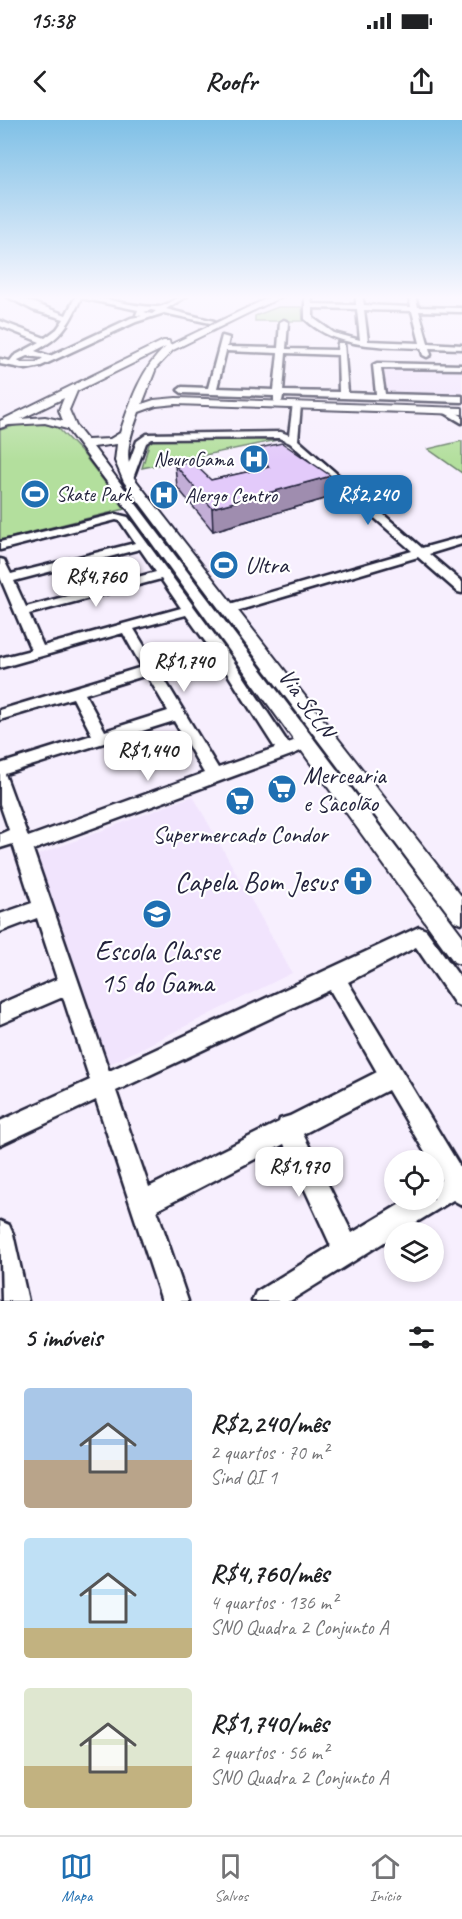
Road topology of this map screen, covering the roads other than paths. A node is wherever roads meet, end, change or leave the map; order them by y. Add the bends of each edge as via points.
1 (43, 351) junction
2 (66, 351) edge
3 (148, 351) edge
4 (166, 351) edge
5 (223, 351) edge
6 (282, 351) edge
7 (285, 351) edge
8 (426, 351) edge
9 (341, 353) joint
10 (0, 359) edge
11 (19, 359) junction
12 (124, 363) junction
13 (430, 366) junction
14 (462, 367) edge
15 (151, 369) junction
16 (143, 388) junction
17 (72, 390) junction
18 (182, 390) dead end
19 (213, 391) junction
20 (344, 396) junction
21 (381, 397) junction
22 (278, 399) junction
23 (462, 399) edge
24 (176, 401) junction
25 (296, 405) junction
26 (135, 411) junction
27 (448, 411) junction
28 (462, 411) edge
29 (462, 420) edge
30 (0, 426) edge
31 (71, 427) junction
32 (126, 435) junction
33 (293, 441) junction
34 (85, 444) junction
35 (128, 479) junction
36 (136, 500) junction
37 (462, 540) edge
38 (142, 545) junction
39 (0, 546) edge
40 (420, 552) junction
41 (83, 560) junction
42 (0, 563) edge
43 (164, 574) junction
44 (7, 579) junction
45 (462, 589) edge
46 (101, 591) junction
47 (228, 609) junction
48 (188, 610) junction
49 (21, 612) junction
50 (126, 627) junction
51 (39, 652) junction
52 (0, 663) edge
53 (151, 669) junction
54 (77, 692) junction
55 (177, 714) junction
56 (0, 715) edge
57 (102, 739) junction
58 (307, 742) junction
59 (285, 751) junction
60 (0, 770) edge
61 (215, 777) junction
62 (0, 779) edge
63 (14, 840) edge
64 (406, 840) junction
65 (384, 849) junction
66 (423, 862) junction
67 (401, 871) junction
68 (44, 907) junction
69 (462, 914) edge
70 (0, 923) edge
71 (462, 954) edge
72 (334, 978) junction
73 (69, 984) junction
74 (462, 997) edge
75 (0, 1014) edge
76 (392, 1076) junction
77 (104, 1084) junction
78 (288, 1127) junction
79 (0, 1133) edge
80 (459, 1189) edge
81 (444, 1195) edge
82 (142, 1204) junction
83 (414, 1210) edge
84 (0, 1234) edge
85 (347, 1251) junction
86 (4, 1272) edge
87 (15, 1301) edge
88 (175, 1301) edge
89 (265, 1301) edge

1 - 2 street
1 - 11 street
1 - 11 street via 33,366
3 - 12 main road
4 - 15 main road
5 - 19 street
6 - 22 street
7 - 9 street
8 - 13 street
9 - 20 street
10 - 11 street
12 - 15 main road
12 - 17 main road
13 - 14 street
13 - 21 street via 376,366
15 - 16 main road, Via SCLN
16 - 24 main road via 153,396
16 - 26 main road, Via SCLN
17 - 30 main road
17 - 31 main road via 64,410
18 - 19 street
19 - 22 street
20 - 21 street
20 - 22 street
21 - 23 street
22 - 24 main road
22 - 25 main road
24 - 26 main road via 154,403
25 - 27 main road
25 - 33 street
26 - 32 main road, Via SCLN
27 - 28 main road
27 - 29 street
30 - 31 main road via 35,420
31 - 34 main road, Via SCLN
32 - 34 main road via 112,442
32 - 35 main road, Via SCLN via 121,459
33 - 35 street via 272,434 156,434 142,441
33 - 40 street
34 - 36 main road, Via SCLN
35 - 36 main road, Via SCLN
36 - 47 main road, Via SCLN
36 - 58 main road, Via SCLN
37 - 40 street
38 - 39 street via 126,520 116,517
38 - 41 street
38 - 43 street
40 - 45 street
40 - 47 street
41 - 44 street
41 - 46 street
42 - 44 street
43 - 46 street
43 - 48 street
44 - 49 street
46 - 49 street
47 - 64 main road, Via SCLN
48 - 50 street
48 - 59 street
49 - 51 street
50 - 51 street
50 - 53 street
51 - 52 street
53 - 54 street
53 - 55 street
54 - 56 street
54 - 57 street
55 - 57 street
55 - 61 street
57 - 60 street
58 - 59 street
58 - 65 main road, Via SCLN
59 - 61 street
61 - 63 street
62 - 63 street
63 - 68 street
64 - 65 main road
64 - 66 main road, Via SCLN
65 - 67 main road, Via SCLN
66 - 67 main road via 410,863
66 - 69 main road, Via SCLN
67 - 71 main road, Via SCLN
68 - 70 street
68 - 73 street
72 - 74 street via 419,936
72 - 76 street
72 - 77 street
73 - 75 street
73 - 77 street
76 - 78 street
76 - 80 street
77 - 79 street
77 - 82 street
78 - 82 street
78 - 85 street
80 - 81 street
82 - 88 street
83 - 85 street
84 - 86 street
85 - 89 street
86 - 87 street

